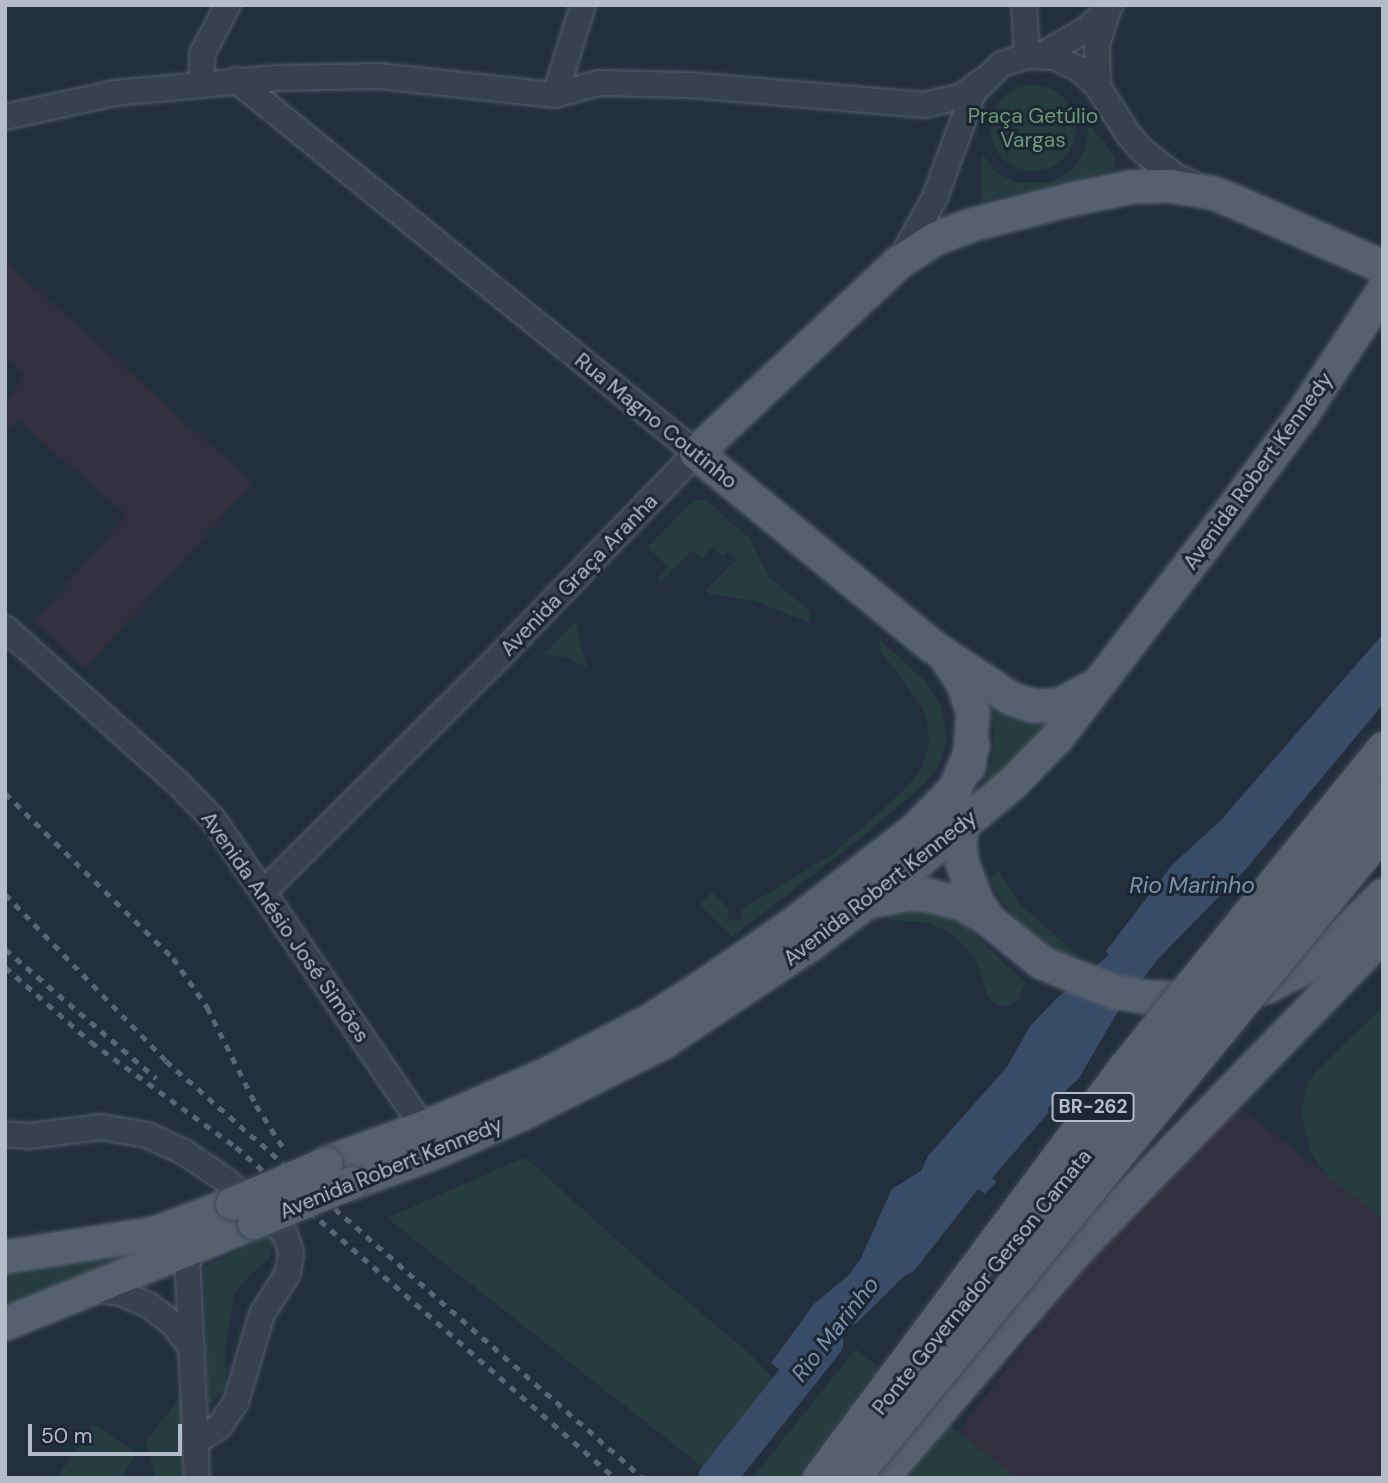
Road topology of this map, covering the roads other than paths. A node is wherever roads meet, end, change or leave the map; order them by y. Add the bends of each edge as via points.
1 (228, 5) edge
2 (583, 5) edge
3 (1024, 5) edge
4 (1112, 5) edge
5 (1033, 56) junction
6 (236, 80) junction
7 (982, 80) junction
8 (202, 84) junction
9 (1098, 87) junction
10 (555, 95) junction
11 (5, 117) edge
12 (1213, 193) junction
13 (898, 263) junction
14 (1383, 268) edge
15 (1383, 291) edge
16 (696, 453) junction
17 (5, 628) edge
18 (932, 646) junction
19 (1095, 685) junction
20 (973, 746) junction
21 (1383, 748) edge
22 (1383, 793) edge
23 (960, 827) junction
24 (1383, 833) edge
25 (264, 891) junction
26 (1383, 895) edge
27 (859, 908) junction
28 (990, 921) junction
29 (1383, 935) edge
30 (423, 1127) junction
31 (5, 1134) edge
32 (243, 1213) junction
33 (187, 1250) junction
34 (5, 1257) edge
35 (88, 1289) junction
36 (5, 1324) edge
37 (192, 1349) junction
38 (195, 1442) junction
39 (197, 1478) edge
40 (820, 1478) edge
41 (854, 1478) edge
42 (882, 1478) edge

1 - 8 street via 202,54
2 - 10 street
3 - 5 street
4 - 5 street via 1078,35
4 - 9 street via 1097,44
5 - 7 street via 1002,64
5 - 9 street via 1067,62
6 - 8 street
6 - 10 street via 379,76
6 - 16 street, Rua Magno Coutinho
7 - 10 street via 962,96 924,105 643,83 599,83
7 - 13 street via 935,197
8 - 11 street via 116,93
9 - 12 street via 1142,150 1175,176
12 - 13 main road, Avenida Graça Aranha via 1148,186 1073,198 953,231
12 - 14 main road, Avenida Graça Aranha
13 - 16 main road, Avenida Graça Aranha
15 - 19 main road, Avenida Robert Kennedy via 1264,468
16 - 18 main road, Rua Magno Coutinho
16 - 25 street, Avenida Graça Aranha
17 - 25 street, Avenida Anésio José Simões via 199,803
18 - 19 main road, Rua Magno Coutinho via 1023,704 1059,705
18 - 20 main road via 955,669 969,698
19 - 23 main road, Avenida Robert Kennedy via 1035,762
20 - 23 main road
20 - 30 main road, Avenida Robert Kennedy via 955,789 931,816 764,946 600,1048
21 - 40 main road, BR-262, bridge via 1116,1078
22 - 40 main road, Ponte Governador Gerson Camata, bridge
23 - 27 main road, Avenida Robert Kennedy
23 - 28 main road via 969,885
24 - 41 main road, Ponte Governador Gerson Camata, bridge
25 - 30 street, Avenida Anésio José Simões
26 - 28 main road via 1330,949 1298,973 1267,987 1226,996 1170,1000 1115,992 1066,975 1023,951
27 - 28 main road via 891,896 927,895 960,903
27 - 32 main road, Avenida Robert Kennedy, bridge via 717,1009 612,1071 428,1155 352,1183
29 - 42 main road via 1078,1249
30 - 32 main road, Avenida Robert Kennedy, bridge via 327,1163
31 - 38 street via 30,1136 101,1127 147,1135 184,1152 227,1181 285,1234 291,1253 288,1273 257,1326 236,1402 219,1427
32 - 33 main road, Avenida Robert Kennedy
32 - 34 main road, Avenida Robert Kennedy via 156,1233
33 - 35 main road, Avenida Robert Kennedy
33 - 37 street
35 - 36 main road
35 - 37 street via 121,1293 150,1306 174,1325
37 - 38 street
38 - 39 street

